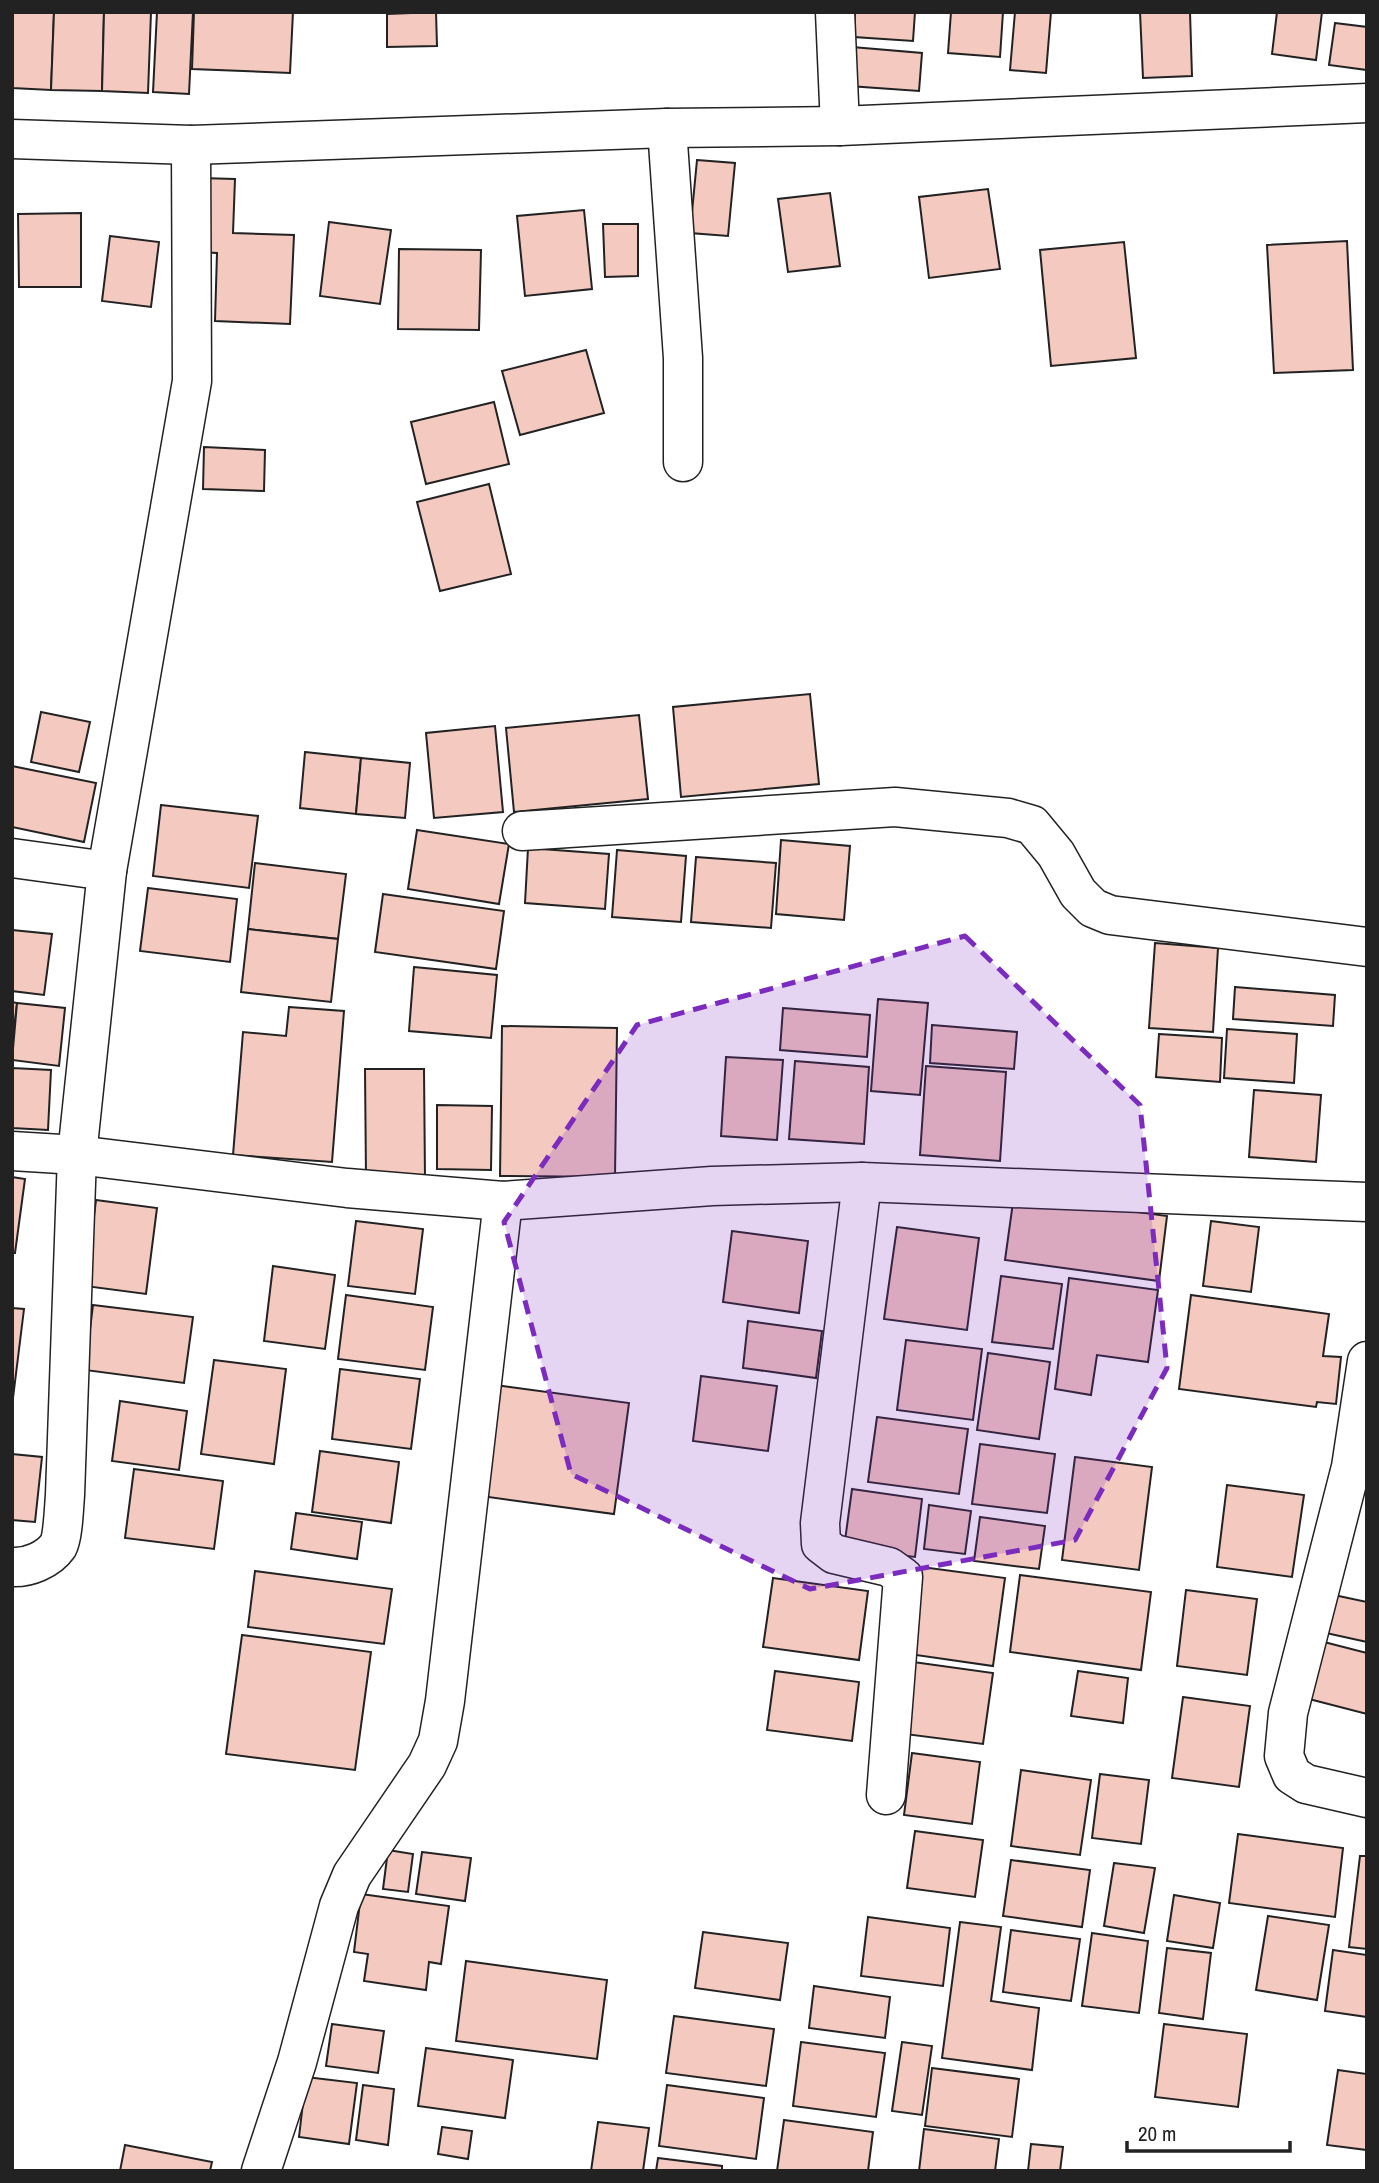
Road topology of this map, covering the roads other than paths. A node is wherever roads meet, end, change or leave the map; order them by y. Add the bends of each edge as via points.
1 (835, 12) edge
2 (1367, 103) edge
3 (840, 126) junction
4 (667, 128) junction
5 (12, 139) edge
6 (191, 145) junction
7 (683, 462) dead end
8 (522, 831) dead end
9 (12, 858) edge
10 (107, 871) junction
11 (1367, 947) edge
12 (12, 1151) edge
13 (77, 1155) junction
14 (862, 1182) junction
15 (503, 1201) junction
16 (1367, 1202) edge
17 (1367, 1362) edge
18 (1359, 1468) edge
19 (12, 1567) edge
20 (886, 1795) dead end
21 (1367, 1798) edge
22 (261, 2171) edge

1 - 3 street
2 - 3 street
3 - 4 street
4 - 6 street
4 - 7 street via 683,358
5 - 6 street
6 - 10 street via 192,381
8 - 11 street via 895,807 1008,818 1032,825 1056,854 1078,893 1093,908 1110,915
9 - 10 street
10 - 13 street
12 - 13 street
13 - 15 street via 347,1188
13 - 19 street via 65,1495 59,1545 42,1561
14 - 15 street via 712,1186
14 - 16 street
14 - 20 street via 820,1523 821,1544 834,1554 889,1567 903,1577
15 - 22 street via 438,1741 427,1765 352,1875 338,1906 298,2062
17 - 18 street
18 - 21 street via 1288,1713 1284,1756 1292,1775 1306,1784

